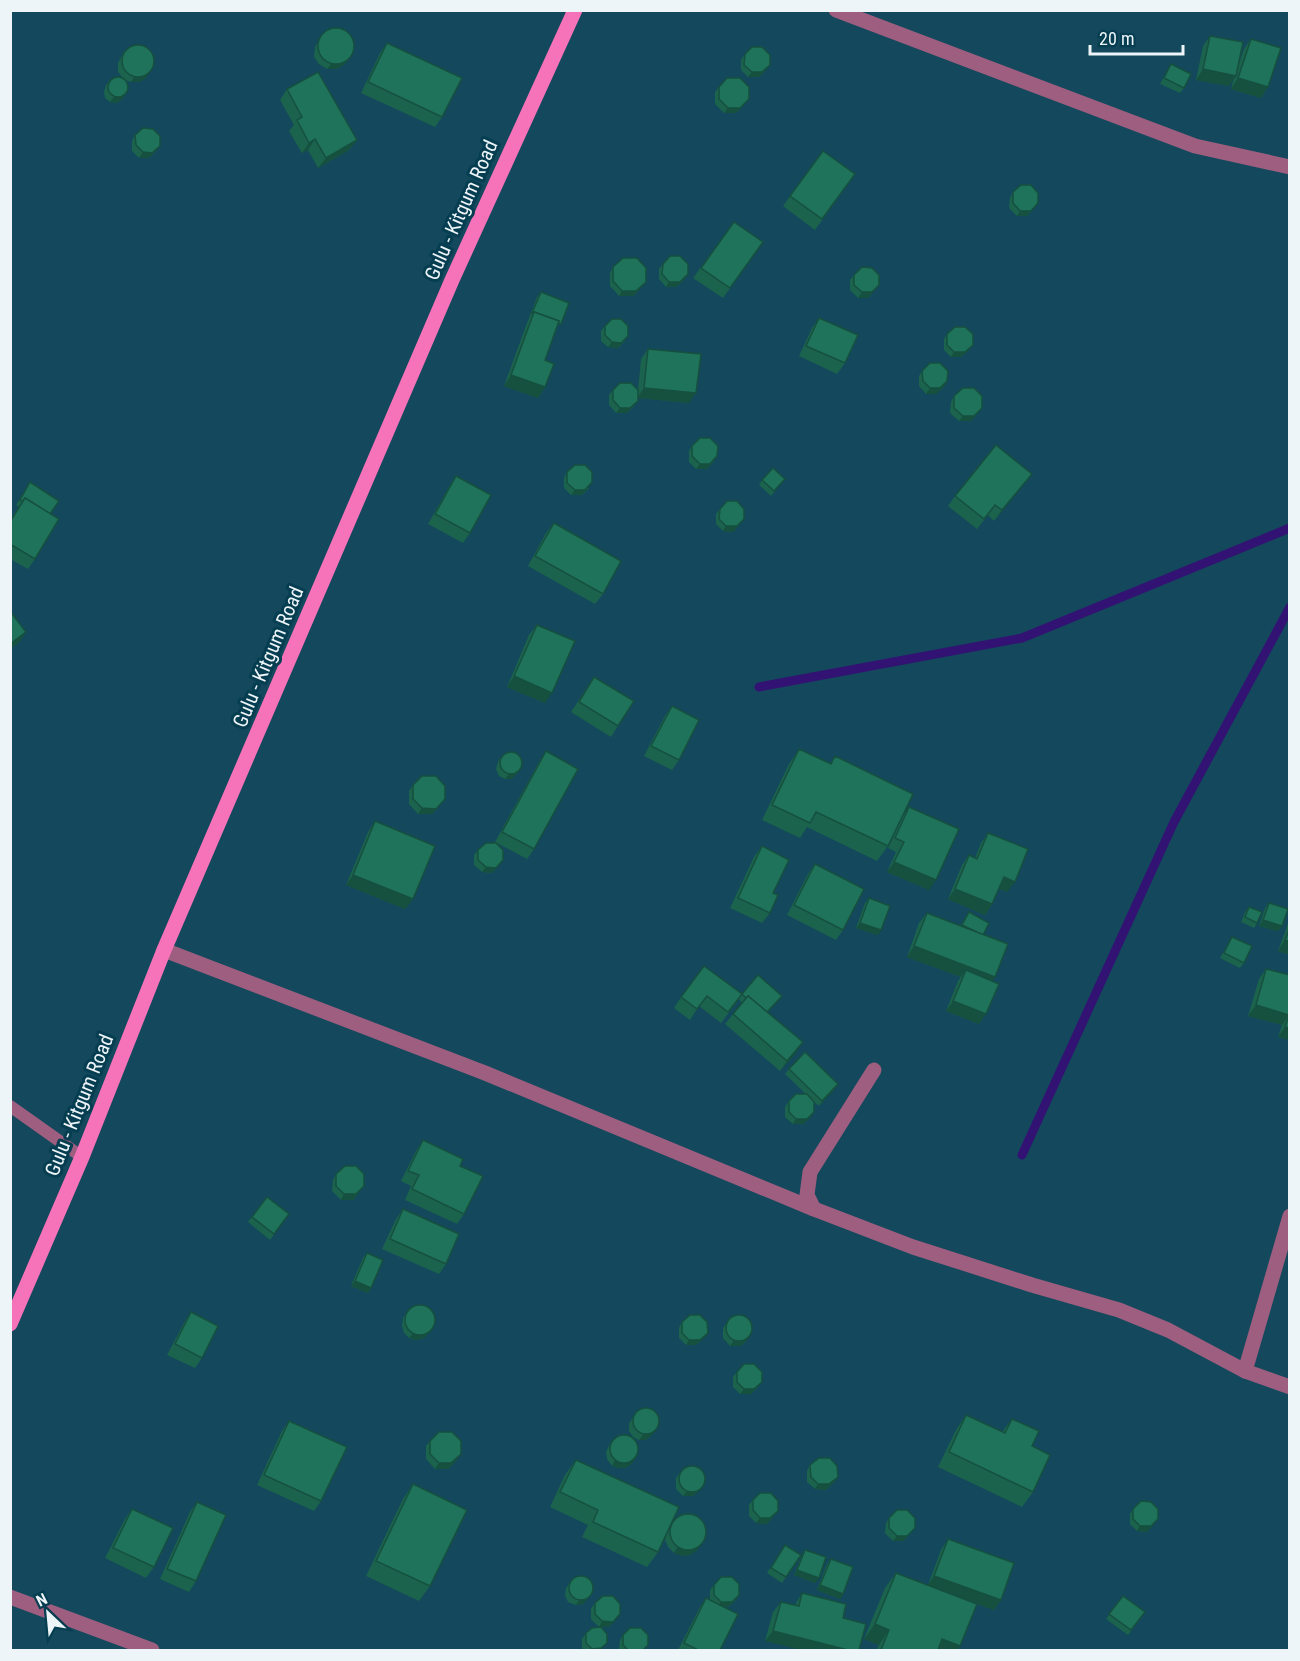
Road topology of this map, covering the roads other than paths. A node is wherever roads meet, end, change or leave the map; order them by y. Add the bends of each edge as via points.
1 (575, 10) edge
2 (836, 10) edge
3 (1290, 167) edge
4 (164, 950) junction
5 (874, 1070) dead end
6 (10, 1106) edge
7 (82, 1157) junction
8 (814, 1209) junction
9 (1290, 1216) edge
10 (10, 1324) edge
11 (1245, 1371) junction
12 (1290, 1387) edge
13 (10, 1597) edge
14 (152, 1650) edge

1 - 4 main road, Gulu - Kitgum Road via 452,280
2 - 3 street via 1195,146
4 - 7 main road, Gulu - Kitgum Road
4 - 8 street via 485,1073
5 - 8 street via 810,1172 807,1194
6 - 7 lane
7 - 10 main road, Gulu - Kitgum Road
8 - 11 street via 913,1247 1119,1310 1168,1330
9 - 11 street
11 - 12 street
13 - 14 street

